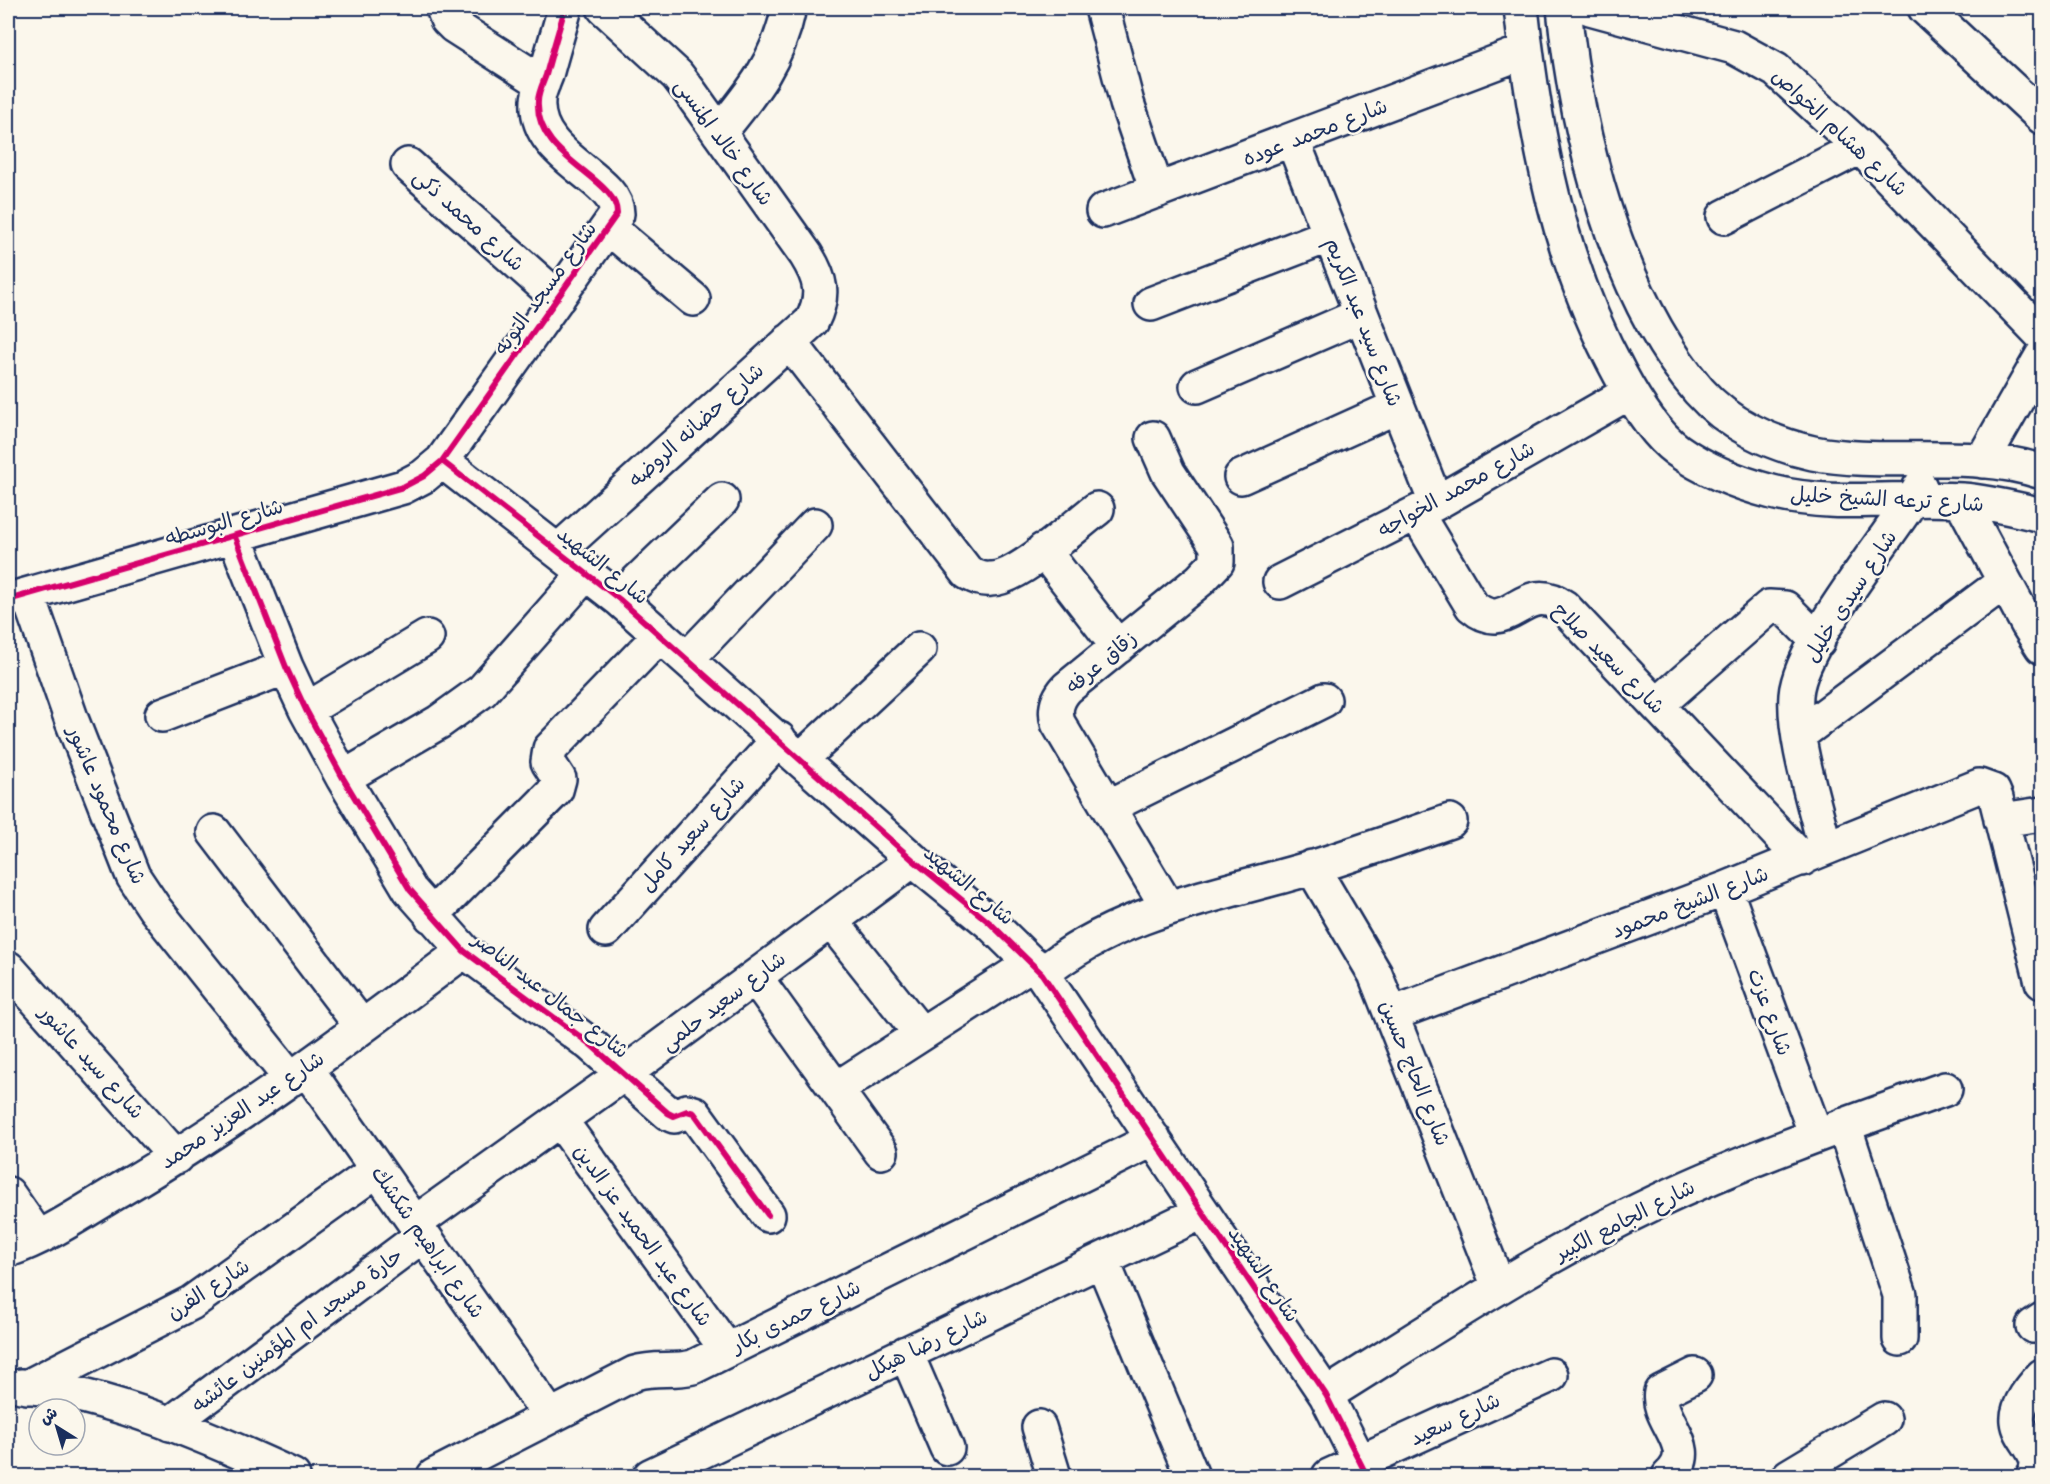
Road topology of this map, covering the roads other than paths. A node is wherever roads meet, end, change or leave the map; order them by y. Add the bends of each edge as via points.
1 (443, 8) edge
2 (604, 8) edge
3 (789, 8) edge
4 (1102, 8) edge
5 (1521, 8) edge
6 (1564, 8) edge
7 (1590, 8) edge
8 (1925, 8) edge
9 (564, 9) edge
10 (1526, 51) junction
11 (543, 83) junction
12 (2043, 117) edge
13 (719, 133) junction
14 (1293, 141) junction
15 (1860, 147) junction
16 (408, 165) dead end
17 (1157, 191) junction
18 (1103, 212) dead end
19 (1724, 217) dead end
20 (609, 228) junction
21 (1330, 235) junction
22 (822, 293) joint
23 (558, 298) junction
24 (693, 299) dead end
25 (1151, 304) dead end
26 (1361, 315) junction
27 (2043, 335) edge
28 (789, 341) junction
29 (2043, 356) edge
30 (1197, 386) dead end
31 (1630, 392) junction
32 (1396, 407) junction
33 (1153, 438) dead end
34 (1937, 460) junction
35 (442, 461) junction
36 (1982, 461) junction
37 (2043, 472) edge
38 (1241, 477) dead end
39 (722, 500) dead end
40 (1912, 500) junction
41 (1961, 500) junction
42 (1426, 508) junction
43 (1096, 509) dead end
44 (2043, 515) edge
45 (815, 525) dead end
46 (235, 537) junction
47 (559, 550) junction
48 (1043, 550) junction
49 (587, 572) junction
50 (1280, 582) dead end
51 (2004, 582) junction
52 (18, 597) edge
53 (619, 599) junction
54 (660, 635) junction
55 (427, 637) dead end
56 (1818, 641) junction
57 (1118, 647) junction
58 (2043, 647) edge
59 (919, 649) dead end
60 (687, 659) junction
61 (286, 667) junction
62 (1324, 700) dead end
63 (1657, 705) junction
64 (306, 710) junction
65 (162, 715) dead end
66 (1800, 734) junction
67 (790, 749) junction
68 (343, 778) junction
69 (1108, 807) junction
70 (2043, 814) edge
71 (2001, 820) junction
72 (1450, 821) dead end
73 (214, 832) dead end
74 (1813, 854) junction
75 (913, 860) junction
76 (1312, 867) junction
77 (1725, 889) junction
78 (1168, 908) junction
79 (431, 916) junction
80 (831, 921) junction
81 (606, 930) dead end
82 (464, 951) junction
83 (8, 968) edge
84 (1037, 968) junction
85 (755, 977) junction
86 (2043, 982) edge
87 (1392, 1014) junction
88 (362, 1027) junction
89 (921, 1034) junction
90 (626, 1073) junction
91 (299, 1074) junction
92 (836, 1089) junction
93 (1945, 1089) dead end
94 (560, 1120) junction
95 (1830, 1130) junction
96 (1154, 1139) junction
97 (881, 1152) dead end
98 (176, 1157) junction
99 (377, 1170) junction
100 (8, 1194) edge
101 (1202, 1212) junction
102 (768, 1215) dead end
103 (419, 1229) junction
104 (38, 1237) junction
105 (8, 1250) edge
106 (1102, 1260) junction
107 (1499, 1287) junction
108 (1900, 1339) dead end
109 (727, 1350) junction
110 (906, 1353) junction
111 (1551, 1375) dead end
112 (1695, 1375) dead end
113 (2043, 1376) edge
114 (17, 1386) edge
115 (1326, 1395) junction
116 (550, 1416) junction
117 (1884, 1419) dead end
118 (170, 1424) junction
119 (1039, 1426) dead end
120 (947, 1448) dead end
121 (1363, 1469) edge
122 (292, 1476) edge
123 (434, 1476) edge
124 (650, 1476) edge
125 (1054, 1476) edge
126 (1192, 1476) edge
127 (1329, 1476) edge
128 (1670, 1476) edge
129 (1789, 1476) edge
130 (2033, 1476) edge

1 - 11 street via 454,26
2 - 13 street, شارع خالد المنسى via 677,75
3 - 13 street via 784,33 758,87
4 - 17 street via 1127,103
5 - 10 street, شارع ترعه الشيخ خليل
6 - 34 street, شارع ترعه الشيخ خليل via 1575,91 1601,198 1641,298 1668,348 1700,392 1743,426 1783,445 1814,453
7 - 15 street, شارع هشام الخواص via 1723,44 1755,57 1776,70
8 - 12 street
9 - 11 street, شارع مسجد التوبه
10 - 14 street, شارع محمد عوده
10 - 31 street, شارع ترعه الشيخ خليل via 1552,199 1591,314
11 - 20 street, شارع مسجد التوبه via 538,101 540,119 559,150 614,198 617,214
13 - 22 street, شارع خالد المنسى via 806,255 818,275
14 - 17 street, شارع محمد عوده
14 - 21 street, شارع سيد عبد الكريم
15 - 19 street
15 - 27 street, شارع هشام الخواص
16 - 23 street, شارع محمد ذكى
17 - 18 street, شارع محمد عوده
20 - 23 street, شارع مسجد التوبه
20 - 24 street
21 - 25 street
21 - 26 street, شارع سيد عبد الكريم
22 - 28 street, شارع حضانه الروضه via 812,321
23 - 35 street, شارع مسجد التوبه
26 - 30 street
26 - 32 street, شارع سيد عبد الكريم
28 - 47 street, شارع حضانه الروضه
28 - 48 street via 968,573 986,579 1014,573
29 - 36 street
31 - 40 street, شارع ترعه الشيخ خليل via 1675,449 1722,476 1773,492 1817,498
31 - 42 street, شارع محمد الخواجه
32 - 38 street
32 - 42 street, شارع سيد عبد الكريم
33 - 57 street, زقاق عرفه via 1168,472 1214,538 1218,555 1213,569
34 - 36 street, شارع ترعه الشيخ خليل
34 - 40 street, شارع سيدى خليل
35 - 46 street, شارع البوسطه via 424,477 403,487
35 - 47 street, شارع الشهيد
36 - 37 street, شارع ترعه الشيخ خليل
39 - 53 street
40 - 41 street, شارع ترعه الشيخ خليل
40 - 56 street, شارع سيدى خليل
41 - 44 street, شارع ترعه الشيخ خليل
41 - 51 street
42 - 50 street, شارع محمد الخواجه
42 - 63 street, شارع سعيد صلاح via 1466,597 1479,612 1498,616 1537,597 1556,601
43 - 48 street
45 - 60 street
46 - 52 street, شارع البوسطه
46 - 61 street, شارع جمال عبد الناصر
47 - 49 street, شارع الشهيد
48 - 57 street
49 - 53 street, شارع الشهيد
49 - 68 street via 482,691 439,722
51 - 58 street
51 - 66 street
52 - 91 street, شارع محمود عاشور via 134,876 155,909
53 - 54 street, شارع الشهيد
54 - 60 street, شارع الشهيد
54 - 79 street via 550,749 548,762 559,779 556,790
55 - 64 street
56 - 63 street via 1785,608 1769,607
56 - 66 street, شارع سيدى خليل via 1796,695
57 - 69 street, زقاق عرفه via 1067,688 1060,696 1056,714
59 - 67 street, شارع سعيد كامل
60 - 67 street, شارع الشهيد
61 - 64 street, شارع جمال عبد الناصر
61 - 65 street
62 - 69 street
63 - 74 street, شارع سعيد صلاح
64 - 68 street, شارع جمال عبد الناصر
66 - 74 street, شارع سيدى خليل
67 - 75 street, شارع الشهيد
67 - 81 street, شارع سعيد كامل
68 - 79 street, شارع جمال عبد الناصر via 410,890
69 - 78 street, زقاق عرفه
70 - 71 street
71 - 74 street, شارع الشيخ محمود via 1996,798 1986,787 1972,789
71 - 86 street
72 - 76 street
73 - 88 street
74 - 77 street, شارع الشيخ محمود
75 - 80 street, شارع سعيد حلمى
75 - 84 street, شارع الشهيد via 990,923
76 - 78 street
76 - 87 street, شارع الحاج حسين via 1370,964
77 - 87 street, شارع الشيخ محمود
77 - 95 street, شارع عزت
78 - 84 street
79 - 82 street, شارع جمال عبد الناصر
80 - 85 street, شارع سعيد حلمى
80 - 89 street
82 - 88 street, شارع عبد العزيز محمد
82 - 90 street, شارع جمال عبد الناصر
83 - 98 street, شارع سيد عاشور
84 - 89 street
84 - 96 street, شارع الشهيد
85 - 90 street, شارع سعيد حلمى
85 - 92 street
87 - 107 street, شارع الحاج حسين
88 - 91 street, شارع عبد العزيز محمد
89 - 92 street
90 - 94 street, شارع سعيد حلمى
90 - 102 street, شارع جمال عبد الناصر via 668,1113 694,1113
91 - 98 street, شارع عبد العزيز محمد
91 - 99 street, شارع ابراهيم شكشك
92 - 97 street
93 - 95 street, شارع الجامع الكبير
94 - 103 street, شارع سعيد حلمى
94 - 109 street, شارع عبد الحميد عز الدين
95 - 107 street, شارع الجامع الكبير via 1654,1203
95 - 108 street, شارع عزت via 1900,1295
96 - 101 street, شارع الشهيد
96 - 109 street, شارع حمدى بكار
98 - 104 street, شارع عبد العزيز محمد
99 - 103 street, شارع ابراهيم شكشك
99 - 114 street, شارع الفرن via 199,1299
100 - 104 street
101 - 106 street, شارع رضا هيكل
101 - 115 street, شارع الشهيد
103 - 116 street, شارع ابراهيم شكشك
103 - 118 street, حارة مسجد ام المؤمنين عائشه
104 - 105 street, شارع عبد العزيز محمد
106 - 110 street, شارع رضا هيكل
106 - 126 street
107 - 115 street, شارع الجامع الكبير
109 - 116 street, شارع حمدى بكار via 680,1371 656,1369 635,1373
110 - 120 street
110 - 124 street, شارع رضا هيكل
111 - 121 street, شارع سعيد
112 - 128 street via 1661,1392 1681,1452 1678,1466
113 - 130 street via 2018,1414 2019,1427 2036,1458
114 - 118 street via 86,1398
115 - 121 street, شارع الشهيد
116 - 123 street, شارع حمدى بكار
117 - 129 street
118 - 122 street
119 - 125 street
121 - 127 street, شارع سعيد

